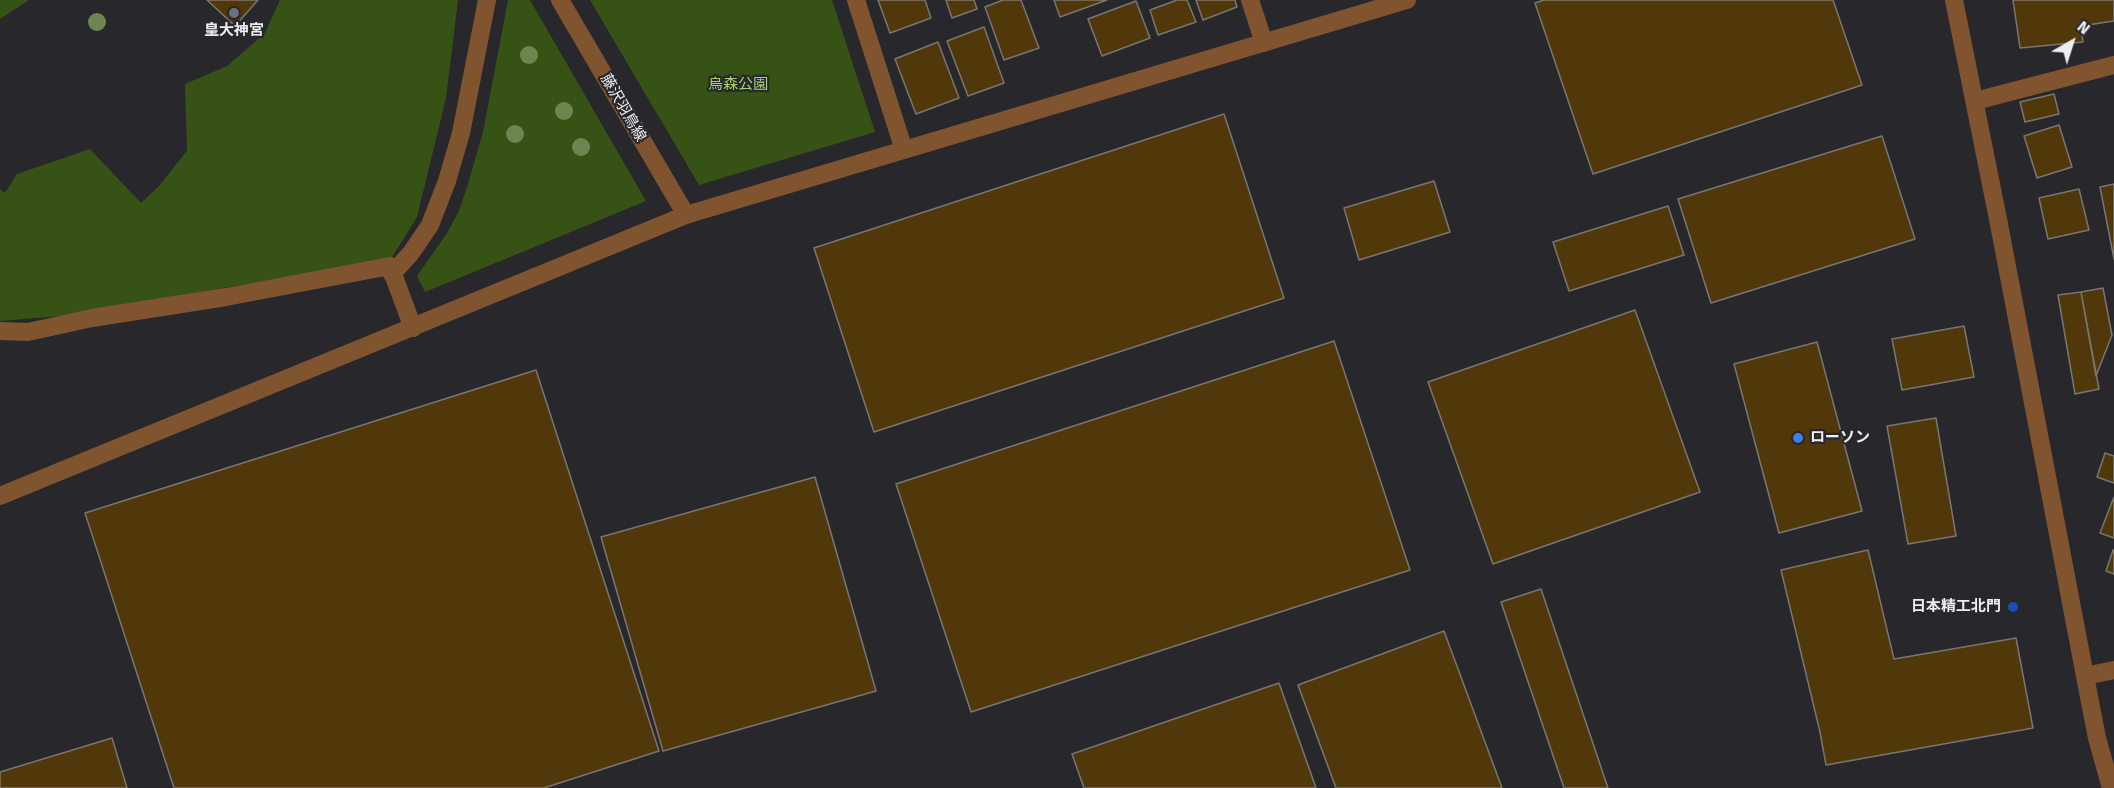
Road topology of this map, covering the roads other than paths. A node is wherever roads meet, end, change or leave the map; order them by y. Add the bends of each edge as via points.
1 (487, 0) edge
2 (560, 0) edge
3 (856, 0) edge
4 (1250, 0) edge
5 (1407, 0) edge
6 (1954, 0) edge
7 (1264, 43) junction
8 (2114, 65) edge
9 (1975, 101) junction
10 (904, 150) junction
11 (686, 216) junction
12 (392, 274) junction
13 (413, 328) junction
14 (0, 331) edge
15 (0, 496) edge
16 (2114, 670) edge
17 (2085, 676) junction
18 (2097, 738) junction
19 (2114, 751) edge
20 (2111, 788) edge

1 - 12 street via 461,133 447,181 429,225
2 - 11 street, 藤沢羽鳥線
3 - 10 street
4 - 7 street
5 - 7 street
6 - 9 street
7 - 10 street
8 - 9 street
9 - 17 street
10 - 11 street
11 - 13 street
12 - 13 street
12 - 14 street via 390,266 28,332
13 - 15 street
16 - 17 street
17 - 18 street
18 - 19 street
18 - 20 street

